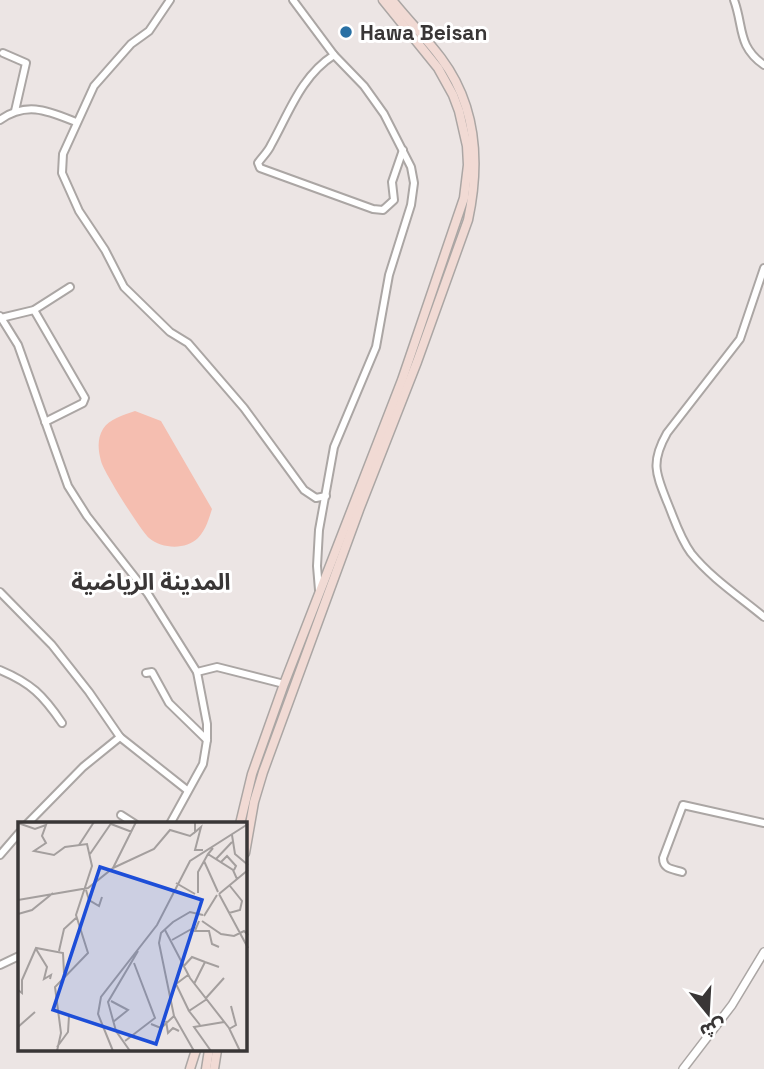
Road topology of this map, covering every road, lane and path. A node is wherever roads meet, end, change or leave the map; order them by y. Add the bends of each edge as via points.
1 (170, 0) edge
2 (293, 0) edge
3 (383, 0) edge
4 (734, 0) edge
5 (395, 1) edge
6 (3, 53) dead end
7 (334, 55) junction
8 (764, 65) edge
9 (15, 111) junction
10 (0, 120) edge
11 (76, 122) junction
12 (403, 149) junction
13 (764, 268) edge
14 (70, 287) dead end
15 (34, 310) junction
16 (1, 317) edge
17 (45, 422) junction
18 (326, 496) junction
19 (320, 590) junction
20 (0, 592) edge
21 (764, 617) edge
22 (0, 670) edge
23 (146, 673) dead end
24 (197, 673) junction
25 (284, 684) junction
26 (62, 723) dead end
27 (120, 737) junction
28 (207, 740) junction
29 (187, 790) junction
30 (121, 815) dead end
31 (29, 822) edge
32 (132, 822) edge
33 (171, 822) edge
34 (240, 822) edge
35 (764, 823) edge
36 (18, 834) edge
37 (247, 842) edge
38 (0, 855) edge
39 (681, 872) dead end
40 (764, 953) edge
41 (18, 956) edge
42 (0, 965) edge
43 (195, 1052) edge
44 (190, 1069) edge
45 (683, 1069) edge

1 - 11 street via 149,31 131,44 94,86
2 - 7 street
3 - 19 main road via 438,68 453,95 464,130 467,179 453,234 402,380
4 - 8 street via 744,43
5 - 37 main road via 442,60 460,92 475,147 473,197 417,362 263,772
6 - 9 street via 26,63
7 - 12 street via 374,98
7 - 12 street via 309,79 258,166 383,210 394,200 392,182
9 - 10 street
9 - 11 street via 26,108
11 - 18 street via 62,173 124,287 170,332 188,343 244,408 304,490 316,498
12 - 18 street via 413,174 411,205 391,268 370,364 337,435
13 - 21 street via 740,339 667,433 655,465 675,523 692,553
14 - 15 street
15 - 16 street
15 - 17 street via 85,398
16 - 17 street via 18,345
17 - 24 street via 79,505 134,574
18 - 19 street via 317,551
19 - 25 main road
20 - 27 street via 59,655
22 - 26 street via 31,685
23 - 28 street via 152,672 169,703
24 - 25 street via 217,667
24 - 28 street
25 - 34 main road
27 - 29 street
27 - 31 street
28 - 29 street via 203,764
29 - 33 street
30 - 32 street
35 - 39 street via 683,805 663,858 668,868
36 - 38 street
40 - 45 street via 732,1006
41 - 42 street
43 - 44 main road

